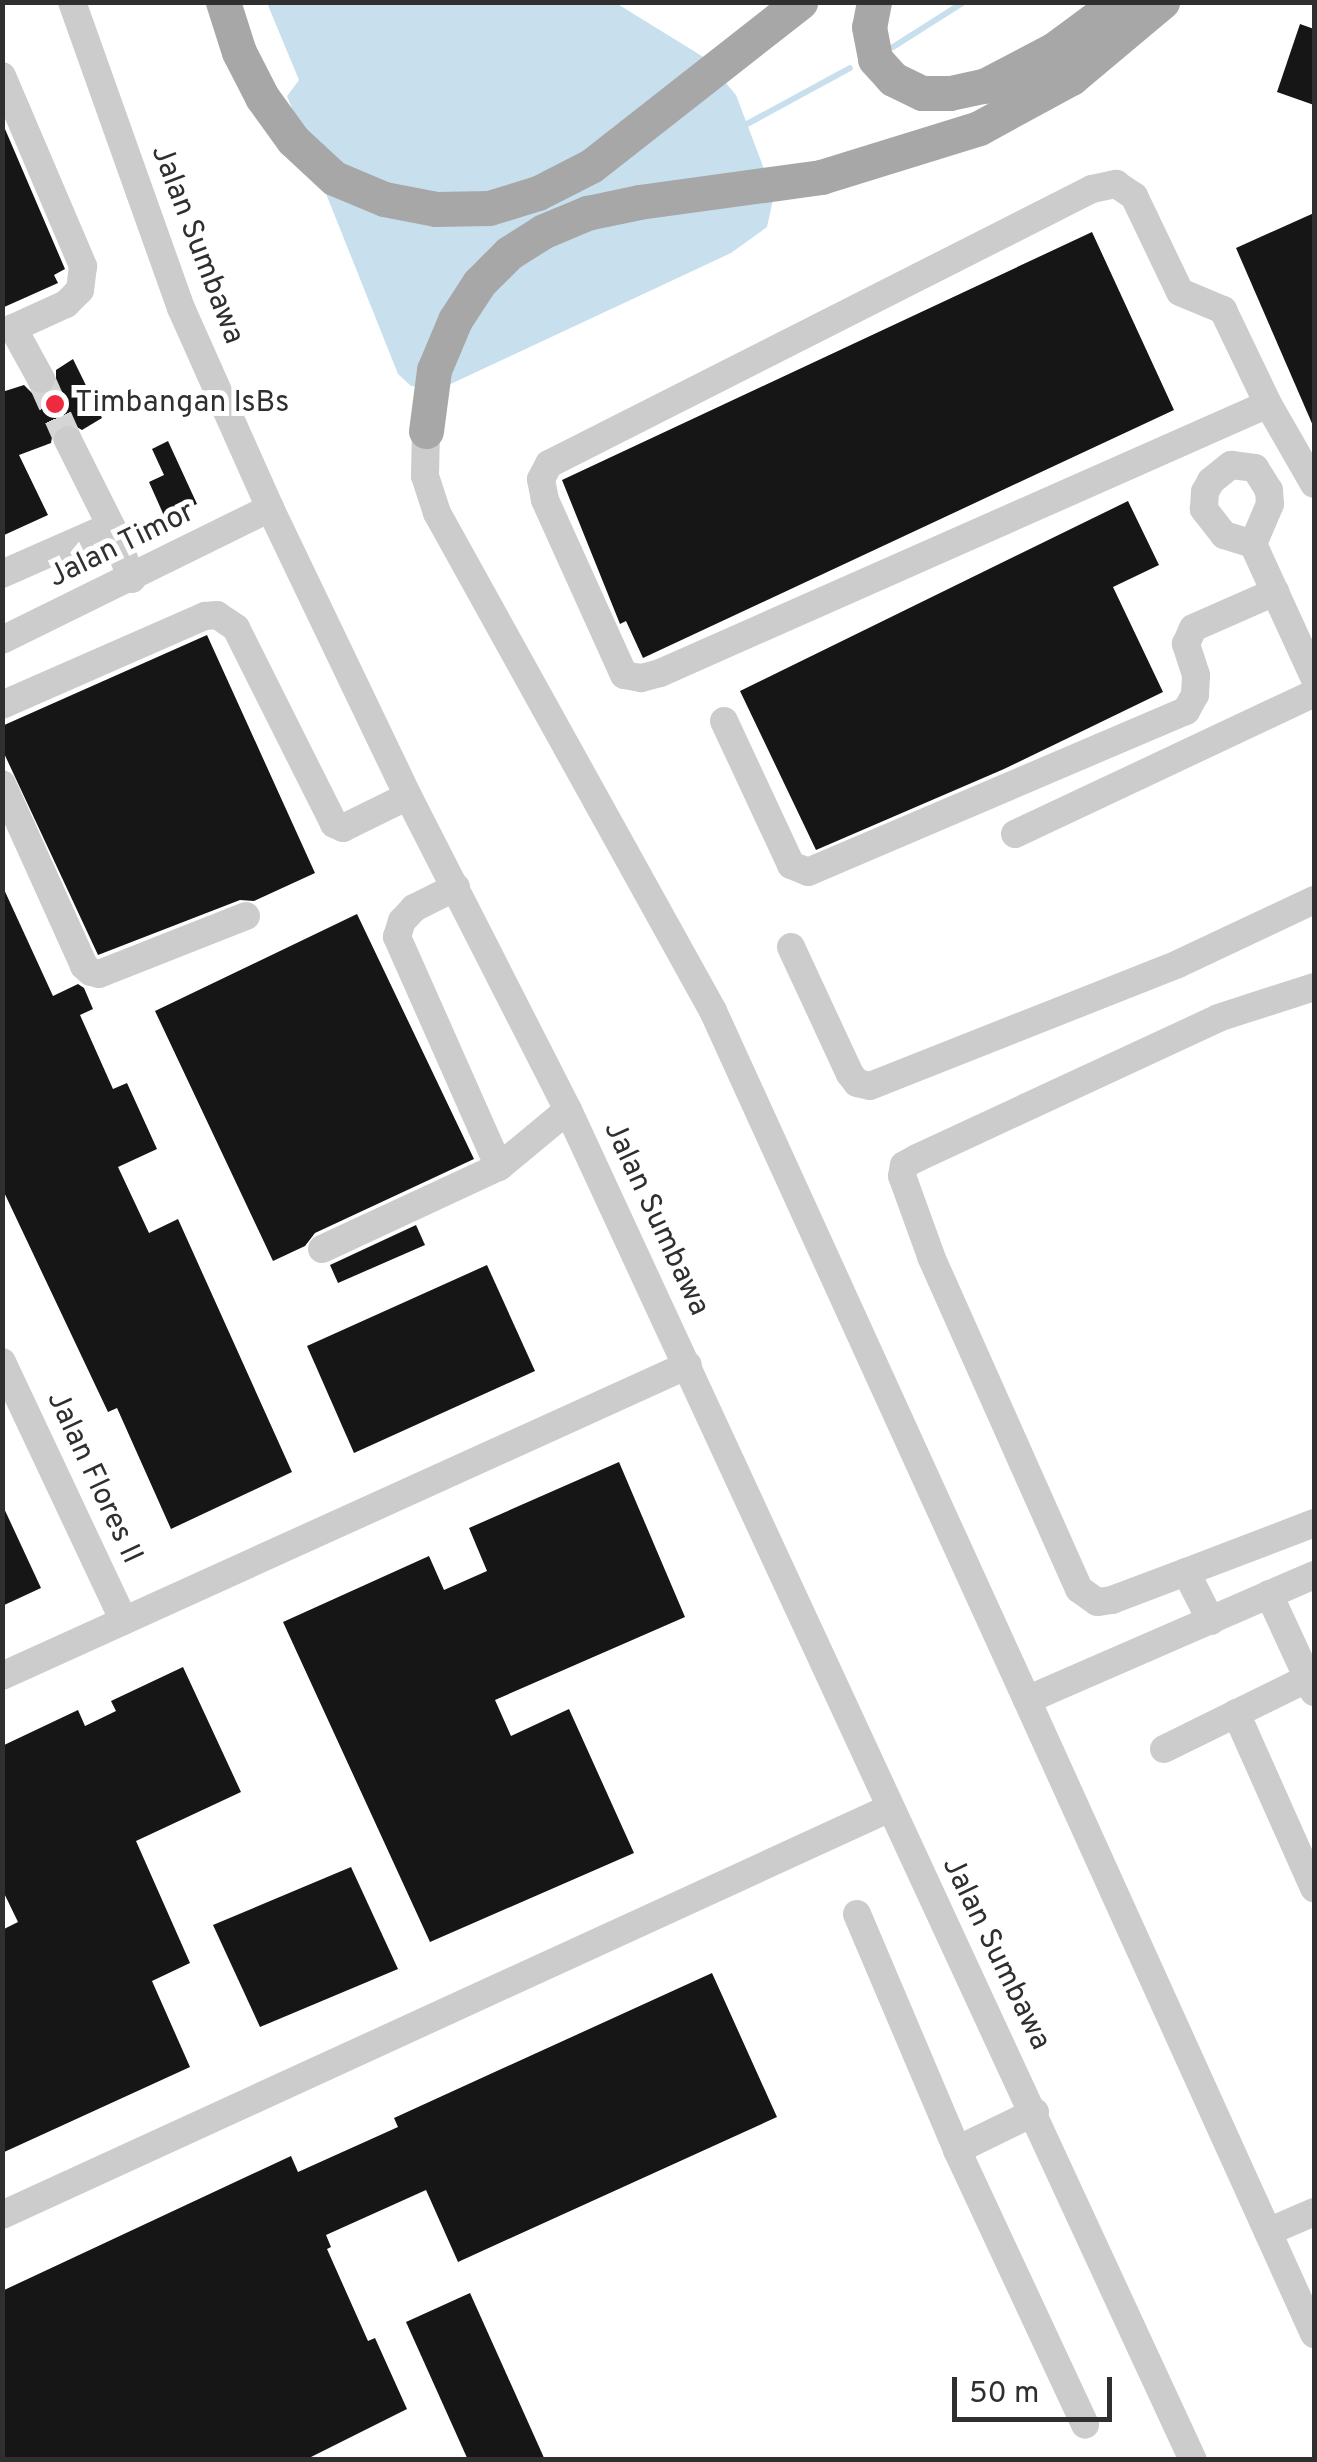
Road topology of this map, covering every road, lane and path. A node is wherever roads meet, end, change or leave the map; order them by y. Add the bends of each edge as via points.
1 (72, 2) edge
2 (223, 2) edge
3 (800, 2) edge
4 (874, 2) edge
5 (1118, 2) edge
6 (1162, 2) edge
7 (2, 76) edge
8 (8, 331) edge
9 (40, 379) tunnel mouth
10 (1268, 404) junction
11 (426, 431) joint
12 (68, 440) tunnel mouth
13 (1314, 484) edge
14 (270, 508) junction
15 (111, 526) junction
16 (1253, 544) dead end
17 (2, 574) edge
18 (132, 578) junction
19 (1275, 592) junction
20 (1304, 623) edge
21 (2, 640) edge
22 (1314, 678) edge
23 (1314, 693) edge
24 (2, 705) edge
25 (724, 721) dead end
26 (2, 784) edge
27 (392, 805) junction
28 (1014, 834) dead end
29 (448, 889) junction
30 (1314, 900) edge
31 (246, 916) dead end
32 (792, 947) dead end
33 (1314, 987) edge
34 (568, 1110) junction
35 (499, 1167) junction
36 (322, 1249) dead end
37 (2, 1362) edge
38 (688, 1365) junction
39 (1314, 1523) edge
40 (1186, 1572) junction
41 (1314, 1575) edge
42 (1268, 1594) junction
43 (124, 1621) junction
44 (1211, 1621) junction
45 (2, 1676) edge
46 (1311, 1686) edge
47 (1028, 1700) junction
48 (1236, 1713) junction
49 (1164, 1749) dead end
50 (888, 1808) junction
51 (1314, 1888) edge
52 (858, 1914) dead end
53 (1027, 2116) junction
54 (957, 2150) junction
55 (1314, 2212) edge
56 (2, 2215) edge
57 (1268, 2232) junction
58 (1314, 2334) edge
59 (1085, 2425) dead end
60 (1193, 2460) edge

1 - 14 street, Jalan Sumbawa via 181,308
2 - 3 main road via 262,98 293,140 334,178 436,210 488,208 538,194 591,166
4 - 5 main road via 869,27 875,59 894,79 922,93 950,93 984,86 1053,50
6 - 11 main road via 1071,78 980,128 822,177 586,213 509,253 455,320 434,370
7 - 8 street via 84,279 66,304
8 - 9 street
10 - 10 street via 642,678 624,674 614,658 540,480 568,452 1092,189 1116,184 1134,196 1180,292 1222,310
10 - 13 street
11 - 47 street via 425,476 437,512 713,1011
12 - 15 street
14 - 18 street, Jalan Timor
14 - 27 street, Jalan Sumbawa
15 - 17 street
15 - 18 street
16 - 19 street
18 - 21 street, Jalan Timor
19 - 20 street
19 - 25 street via 1192,628 1186,644 1195,695 1186,711 808,872 791,865
20 - 22 street
23 - 28 street
24 - 27 street via 217,616 236,628 334,824 343,828
26 - 31 street via 91,972
27 - 29 street, Jalan Sumbawa
29 - 34 street, Jalan Sumbawa
29 - 35 street via 414,908 397,937
30 - 32 street via 1178,964 870,1086 850,1074
33 - 40 street via 1218,1018 904,1165 904,1186 930,1256 1079,1589 1097,1602 1112,1600
34 - 35 street
34 - 38 street, Jalan Sumbawa
35 - 36 street
37 - 43 street, Jalan Flores II
38 - 43 street
38 - 50 street, Jalan Sumbawa
39 - 40 street
40 - 44 street
41 - 42 street
42 - 44 street
42 - 46 street
43 - 45 street
44 - 47 street
46 - 48 street
47 - 57 street
48 - 49 street
48 - 51 street
50 - 53 street, Jalan Sumbawa
50 - 56 street
52 - 54 street
53 - 54 street
53 - 60 street, Jalan Sumbawa
54 - 59 street
55 - 57 street
57 - 58 street

